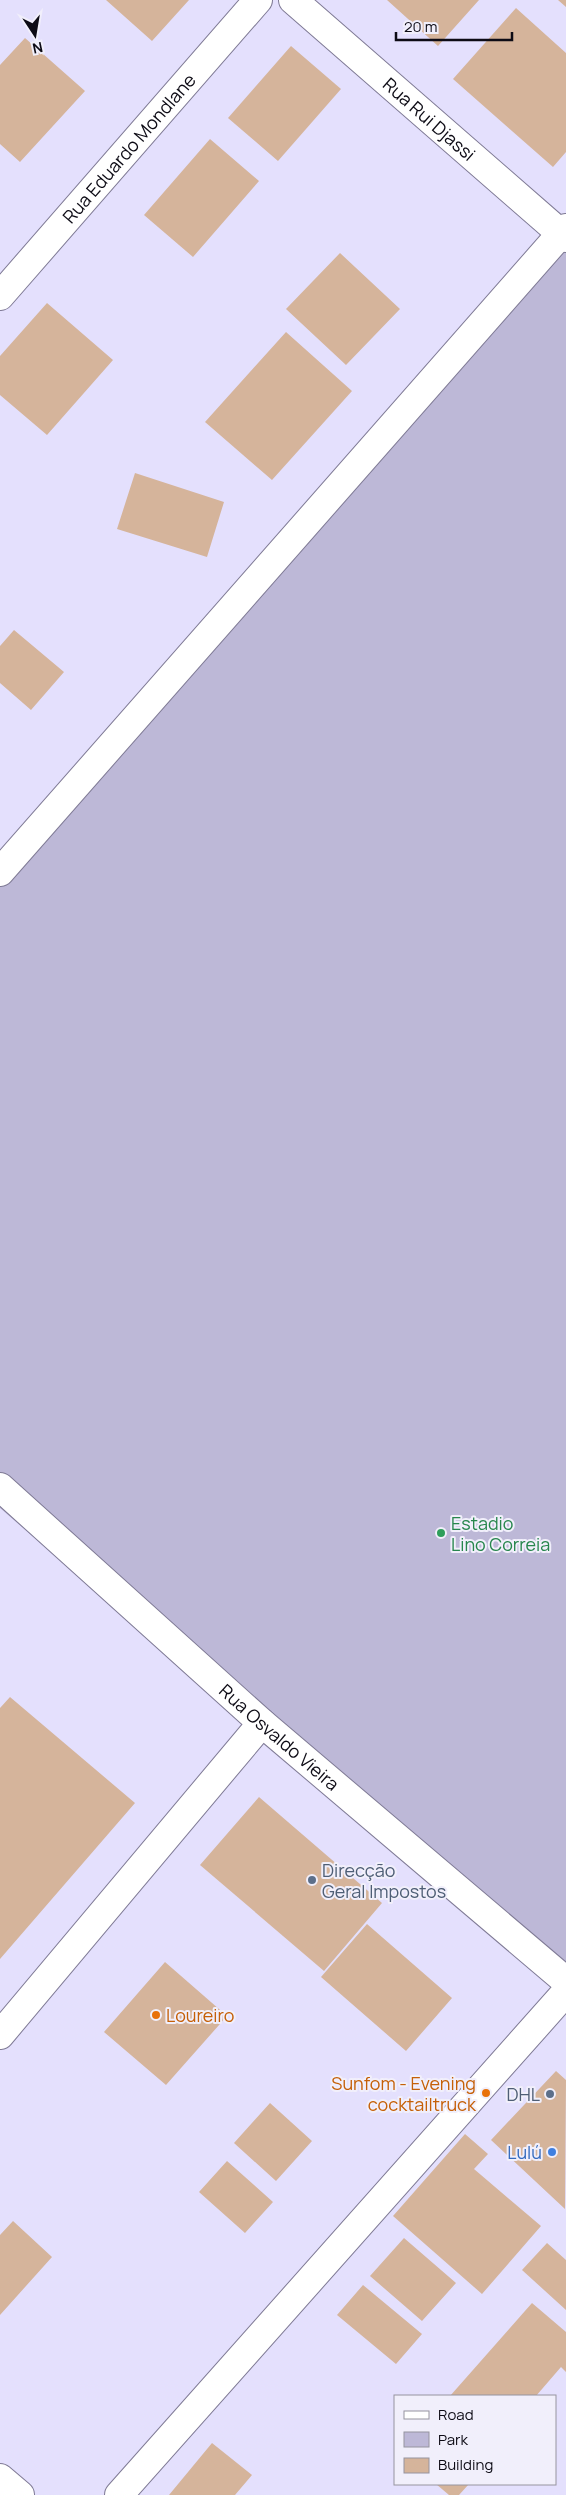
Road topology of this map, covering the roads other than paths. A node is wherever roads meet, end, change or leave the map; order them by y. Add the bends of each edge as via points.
1 (258, 0) edge
2 (293, 0) edge
3 (564, 233) edge
4 (0, 296) edge
5 (0, 872) edge
6 (0, 1487) edge
7 (262, 1723) junction
8 (566, 1981) edge
9 (566, 1992) edge
10 (0, 2035) edge
11 (0, 2478) edge
12 (20, 2495) edge
13 (119, 2495) edge

1 - 4 street, Rua Eduardo Mondlane
2 - 3 street, Rua Rui Djassi
3 - 5 street
6 - 7 street, Rua Osvaldo Vieira
7 - 8 street, Rua Osvaldo Vieira
7 - 10 street
9 - 13 street
11 - 12 street

